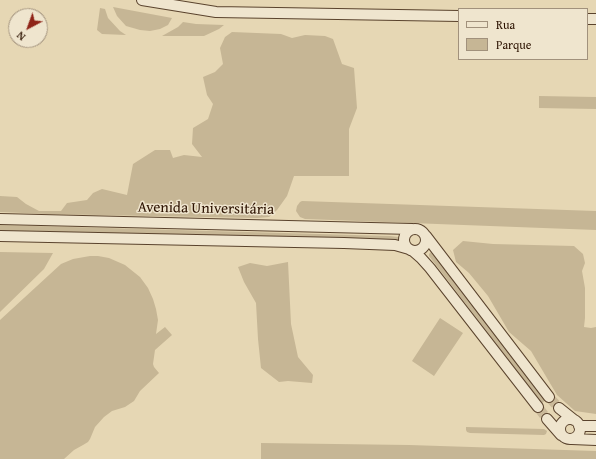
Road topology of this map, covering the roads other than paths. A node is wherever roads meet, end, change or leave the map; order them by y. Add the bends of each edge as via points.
1 (142, 0) edge
2 (458, 16) edge
3 (0, 219) edge
4 (412, 229) junction
5 (0, 236) edge
6 (426, 236) junction
7 (411, 250) junction
8 (549, 397) tunnel mouth
9 (538, 407) tunnel mouth
10 (559, 408) tunnel mouth
11 (547, 419) tunnel mouth
12 (576, 423) junction
13 (596, 426) edge
14 (561, 434) junction
15 (572, 439) junction
16 (596, 440) edge

1 - 2 street via 216,12
3 - 4 street, Avenida Universitária
4 - 6 street, Avenida Universitária via 420,230
4 - 7 street via 404,236 405,245
5 - 7 street, Avenida Universitária via 344,243 395,245
6 - 7 street via 422,249
6 - 8 street, Avenida Universitária
7 - 9 street via 430,268
10 - 12 street
11 - 14 street
12 - 13 street
12 - 14 street via 567,419 562,423
12 - 15 street via 579,432
14 - 15 street
15 - 16 street

